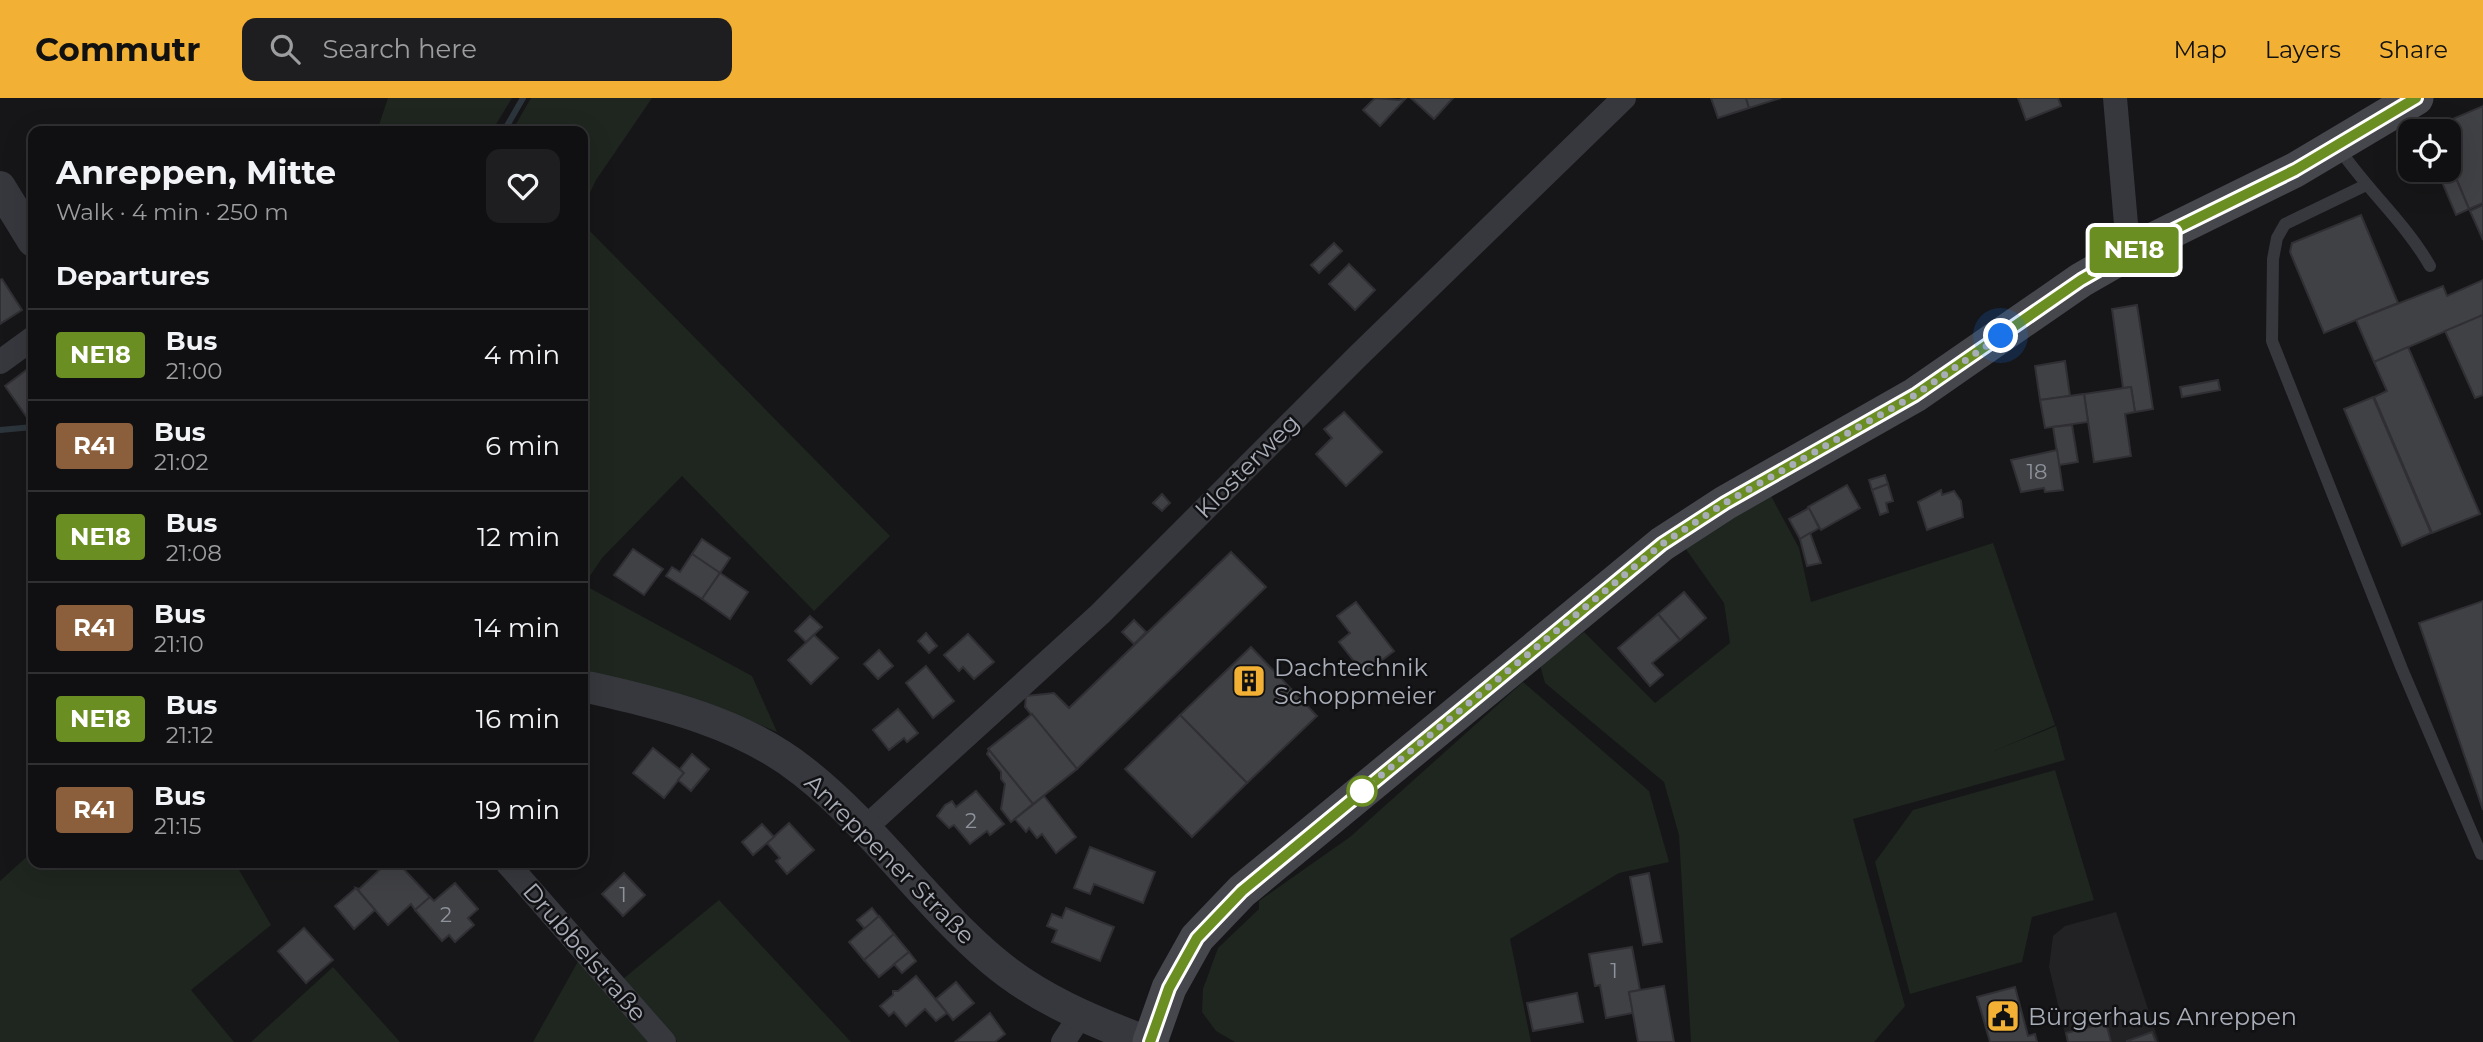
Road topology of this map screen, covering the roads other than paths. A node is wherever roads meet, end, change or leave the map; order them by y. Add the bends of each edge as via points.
1 (1624, 98) edge
2 (2115, 98) edge
3 (2416, 98) edge
4 (2338, 147) junction
5 (2365, 185) junction
6 (0, 187) edge
7 (28, 233) edge
8 (2135, 249) junction
9 (2430, 266) dead end
10 (28, 342) edge
11 (0, 362) edge
12 (588, 687) edge
13 (865, 828) junction
14 (2481, 854) dead end
15 (511, 868) edge
16 (1072, 1029) edge
17 (664, 1042) edge
18 (1148, 1042) edge

1 - 13 street, Klosterweg via 1100,614
2 - 8 street via 2126,225
3 - 4 main road
4 - 5 lane
4 - 8 main road
5 - 9 lane via 2413,236
5 - 14 lane via 2286,225 2277,238 2272,341
6 - 7 street
8 - 18 main road via 2081,280 1915,395 1725,503 1651,553 1242,891 1197,938 1169,988
10 - 11 street
12 - 13 street, Anreppener Straße via 703,716 733,729 804,772
13 - 16 street, Anreppener Straße via 993,961
15 - 17 street, Drubbelstraße
16 - 18 street, Anreppener Straße

